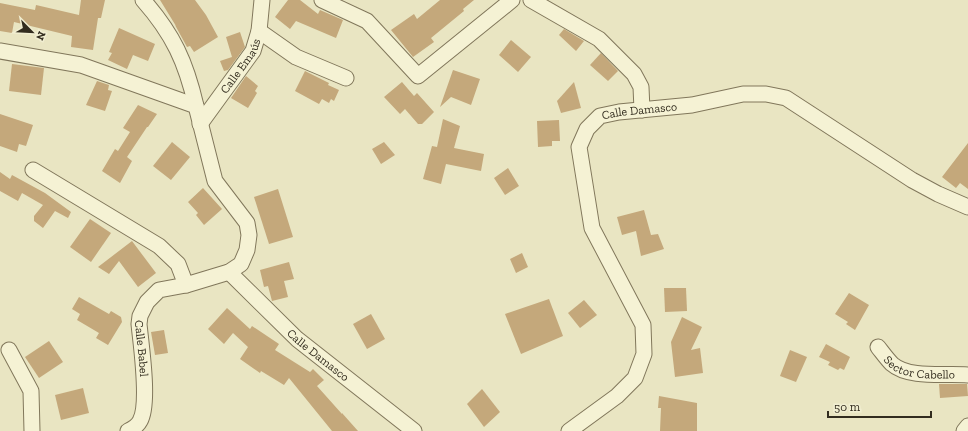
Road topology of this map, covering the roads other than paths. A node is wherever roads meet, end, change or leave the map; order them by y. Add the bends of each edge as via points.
1 (143, 0) edge
2 (262, 0) edge
3 (322, 0) edge
4 (512, 0) edge
5 (531, 0) edge
6 (259, 31) junction
7 (0, 51) edge
8 (346, 78) dead end
9 (196, 106) junction
10 (642, 110) junction
11 (200, 124) junction
12 (34, 170) dead end
13 (968, 207) edge
14 (229, 272) junction
15 (186, 285) junction
16 (878, 347) dead end
17 (9, 350) dead end
18 (968, 375) edge
19 (140, 426) edge
20 (968, 426) edge
21 (32, 431) edge
22 (128, 431) edge
23 (414, 431) edge
24 (569, 431) edge
25 (964, 431) edge

1 - 9 street via 168,32 182,57
2 - 6 street, Calle Emaús
3 - 4 street via 367,22 418,76
5 - 10 street via 599,39 634,74 640,87
6 - 8 street via 296,57
6 - 11 street, Calle Emaús via 253,51
7 - 9 street via 81,65
9 - 11 street
10 - 13 street, Calle Damasco via 692,105 743,94 766,94 786,98 912,180
10 - 24 street, Calle Damasco via 600,116 587,129 579,147 592,228 643,325 644,354 635,378 617,396
11 - 14 street via 215,181 247,224 247,250 240,264
12 - 15 street via 159,246 178,264
14 - 15 street, Calle Babel
14 - 23 street, Calle Damasco via 297,340
15 - 19 street, Calle Babel via 159,290 147,302 140,316 145,394
16 - 18 street, Sector Cabello via 892,364 913,373
17 - 21 street via 31,391
19 - 22 street, Calle Babel
20 - 25 street

